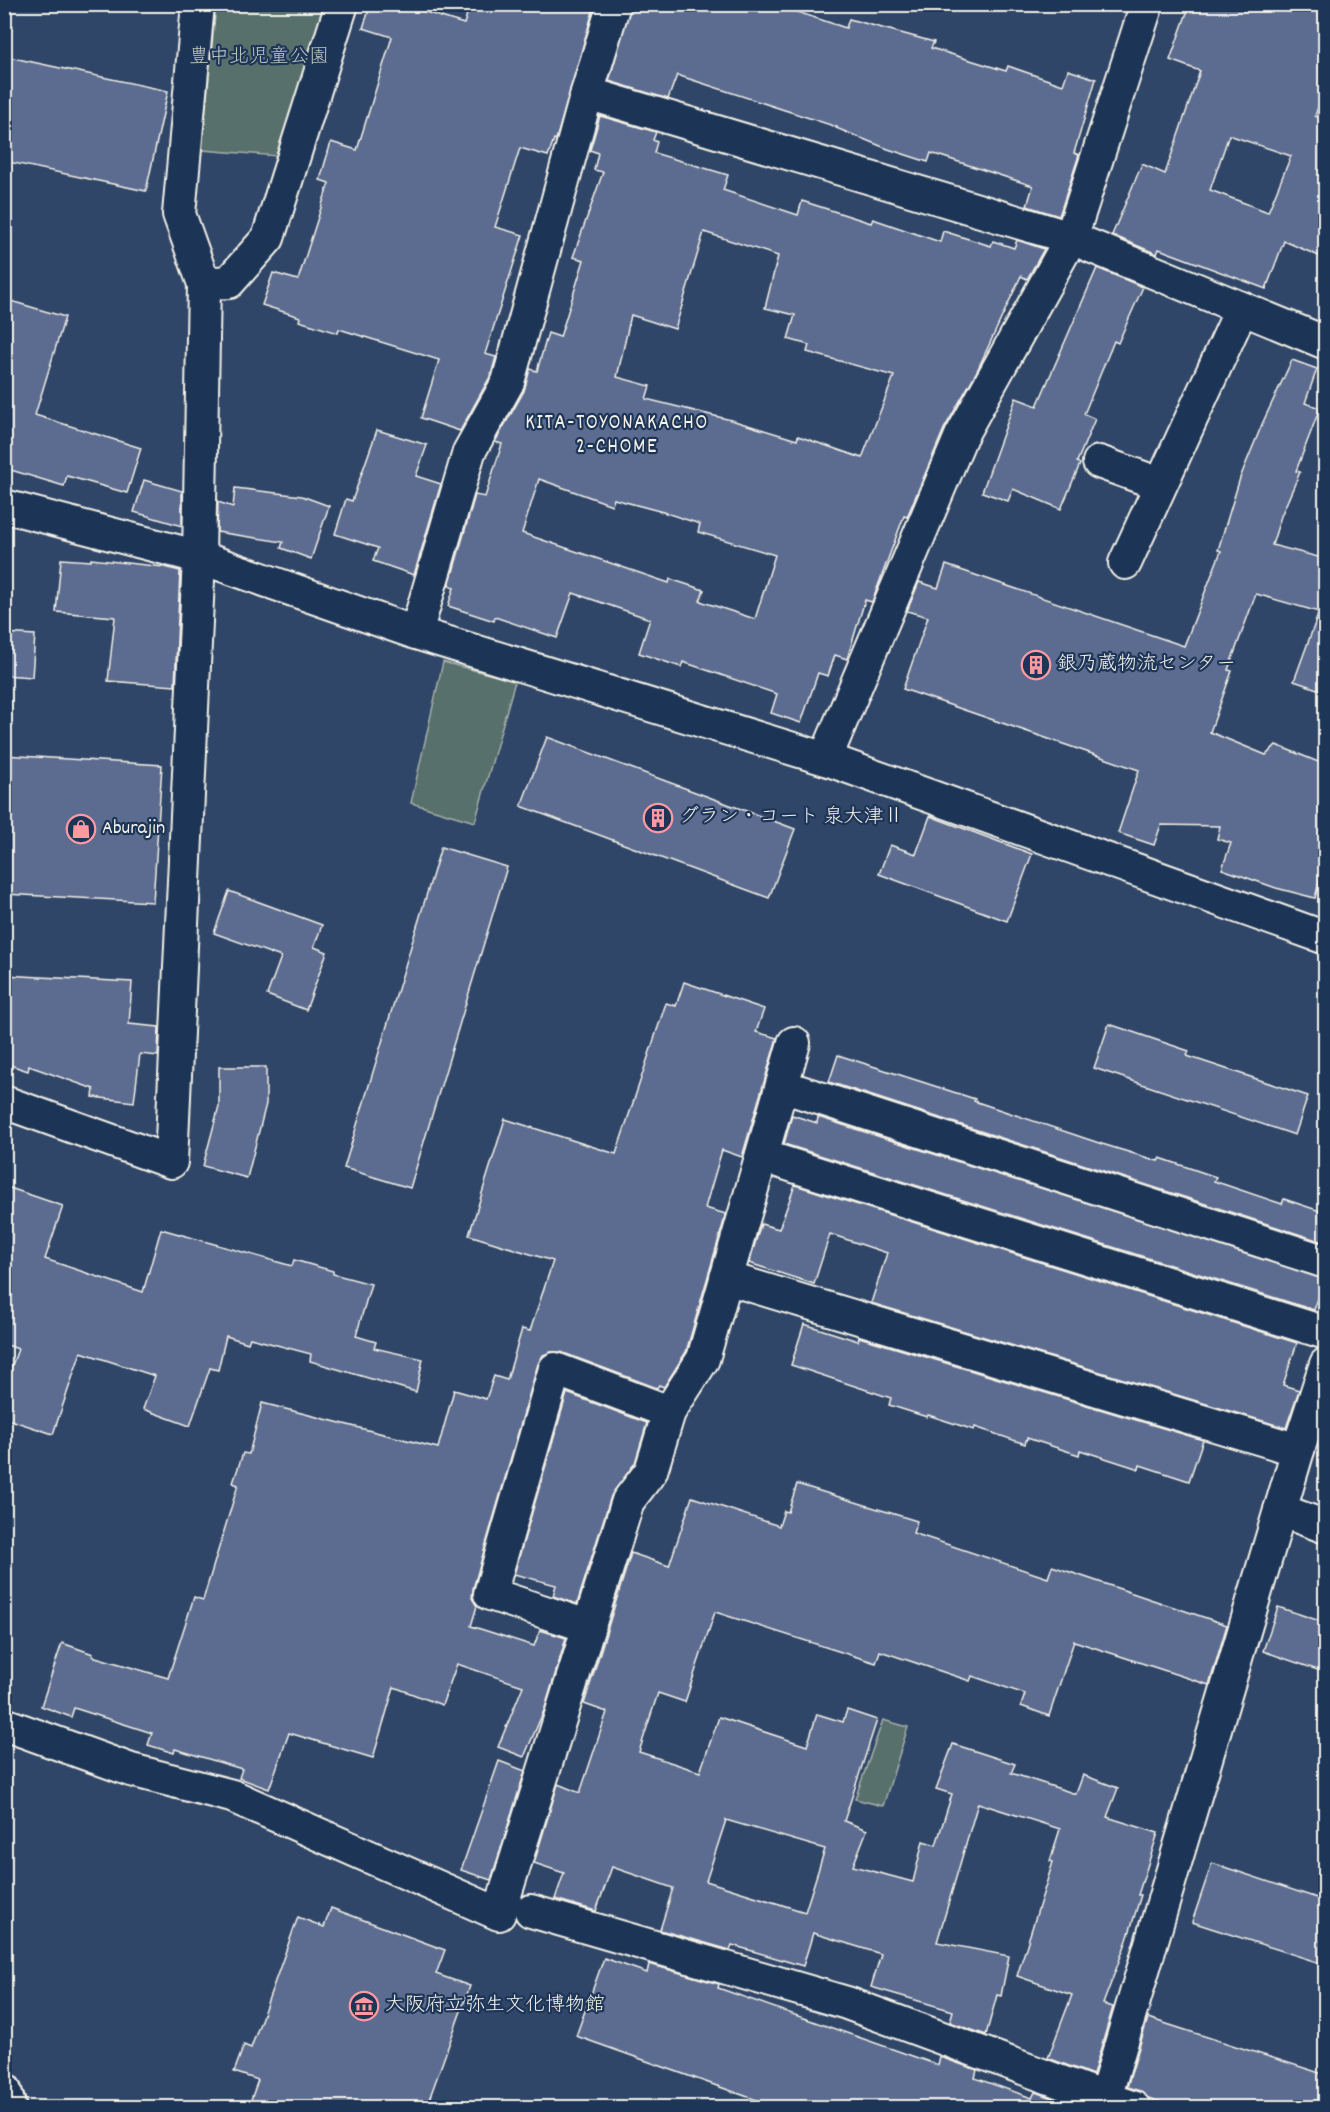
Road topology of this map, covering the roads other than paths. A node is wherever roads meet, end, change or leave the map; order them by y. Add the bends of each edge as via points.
1 (198, 4) edge
2 (342, 4) edge
3 (614, 4) edge
4 (1147, 4) edge
5 (587, 93) junction
6 (1071, 238) junction
7 (204, 284) junction
8 (1242, 308) junction
9 (1326, 343) edge
10 (1099, 462) dead end
11 (1160, 484) junction
12 (4, 506) edge
13 (200, 557) junction
14 (1125, 563) dead end
15 (416, 633) junction
16 (829, 760) junction
17 (1326, 938) edge
18 (794, 1043) dead end
19 (782, 1086) junction
20 (4, 1102) edge
21 (762, 1156) junction
22 (1326, 1262) edge
23 (726, 1278) junction
24 (1326, 1333) edge
25 (1326, 1364) edge
26 (669, 1412) junction
27 (1298, 1450) junction
28 (1280, 1510) junction
29 (1326, 1527) edge
30 (587, 1626) junction
31 (4, 1724) edge
32 (531, 1911) dead end
33 (4, 2090) edge
34 (1103, 2103) edge
35 (9, 2108) edge
36 (1134, 2108) edge

1 - 7 street via 179,214
2 - 7 street via 268,238 229,282
3 - 5 street
4 - 6 street
5 - 6 street
5 - 15 street via 508,382 470,452
6 - 8 street
6 - 16 street via 961,436 831,745
7 - 13 street
8 - 9 street
8 - 11 street
10 - 11 street
11 - 14 street
12 - 13 street
13 - 15 street
13 - 20 street via 171,1162
15 - 16 street
16 - 17 street
18 - 19 street
19 - 21 street
19 - 22 street
21 - 23 street
21 - 24 street
23 - 26 street via 703,1359
23 - 27 street
25 - 27 street
26 - 30 street via 651,1471 628,1501
26 - 30 street via 555,1369 490,1594
27 - 28 street
28 - 29 street
28 - 34 street
30 - 31 street via 499,1914 232,1796 131,1770
32 - 34 street via 847,2003
33 - 35 highway
34 - 36 street

